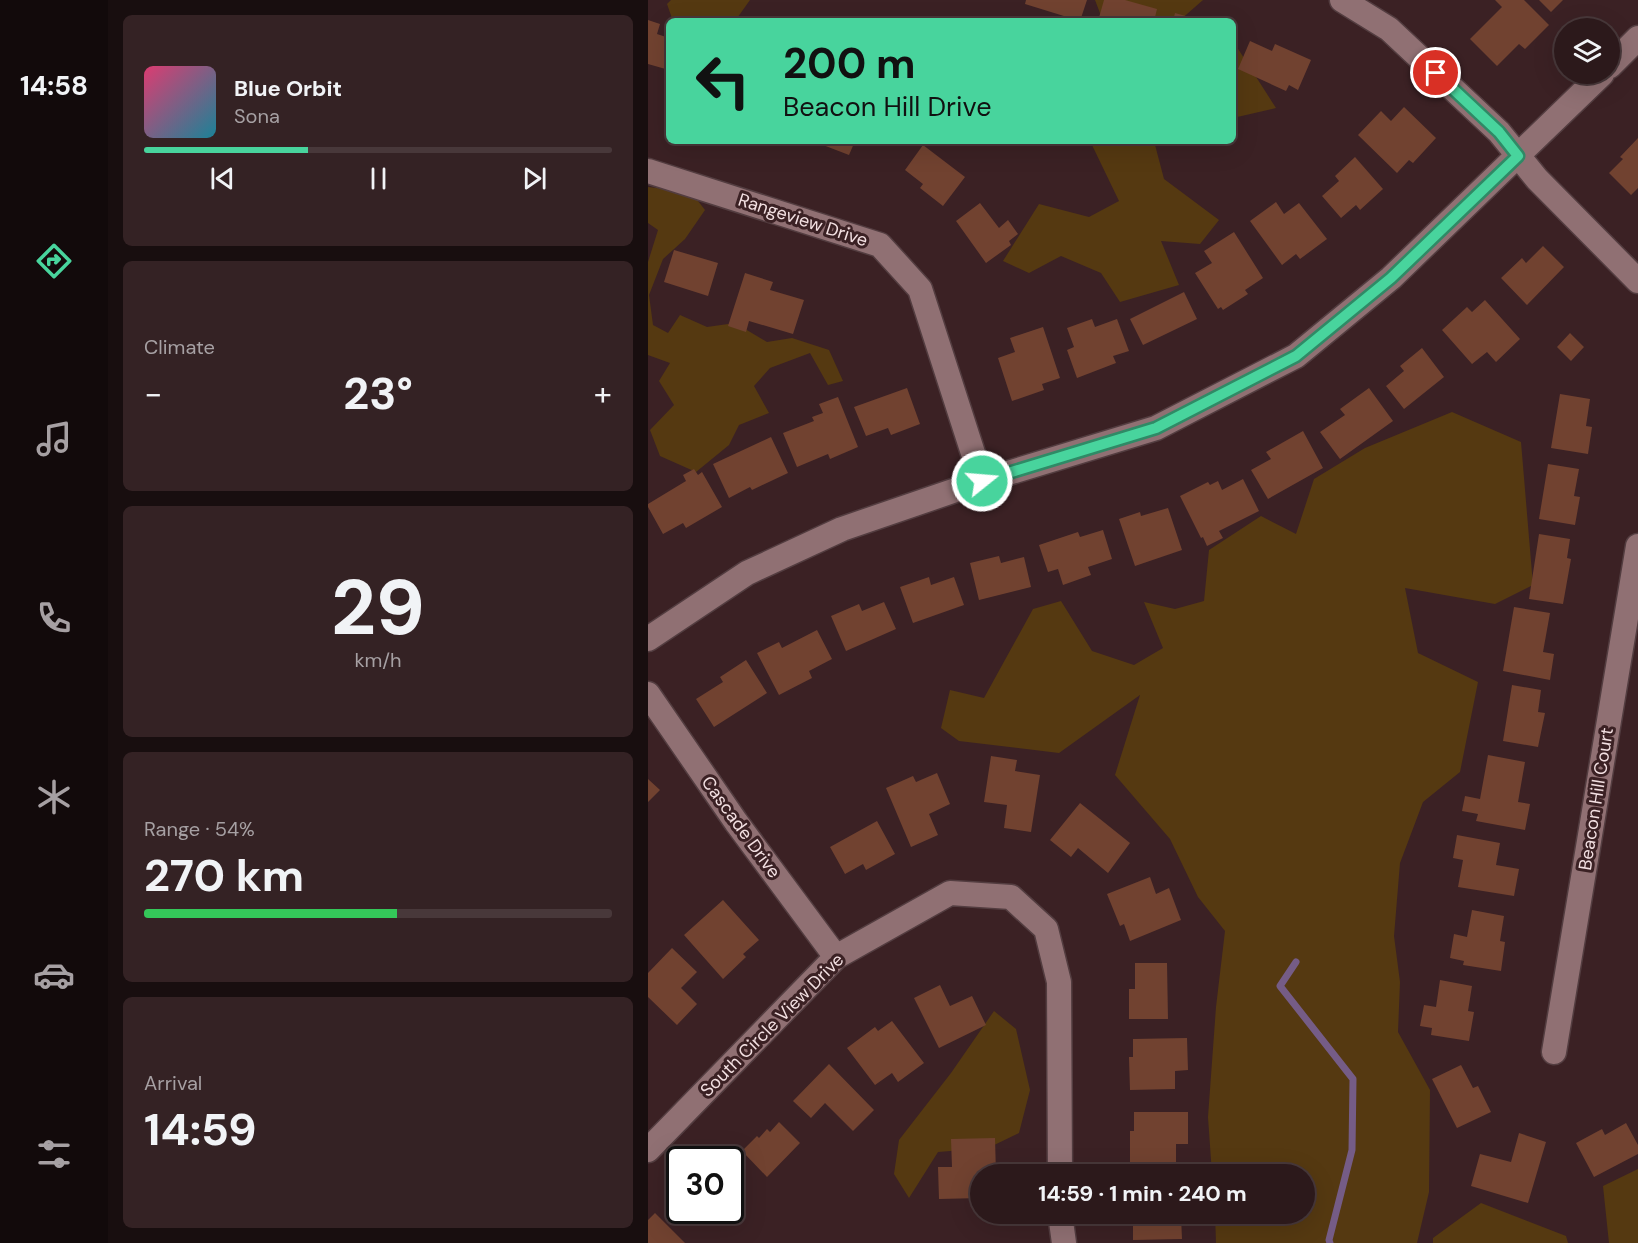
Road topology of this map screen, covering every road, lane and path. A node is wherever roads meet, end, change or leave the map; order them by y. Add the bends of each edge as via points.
1 (1342, 0) edge
2 (1638, 38) edge
3 (1620, 56) edge
4 (1592, 84) edge
5 (1518, 156) junction
6 (648, 171) edge
7 (1638, 281) edge
8 (982, 481) junction
9 (1638, 546) edge
10 (648, 639) edge
11 (648, 694) edge
12 (836, 957) junction
13 (1554, 1052) dead end
14 (648, 1150) edge
15 (1060, 1164) edge
16 (1061, 1224) edge
17 (1064, 1243) edge

1 - 5 street via 1389,29 1499,132
2 - 3 street
4 - 5 street
5 - 7 street
5 - 8 street via 1391,278 1296,356 1156,428
6 - 8 street, Rangeview Drive via 880,245 920,289
8 - 10 street via 842,529 747,573
9 - 13 street, Beacon Hill Court
11 - 12 street, Cascade Drive
12 - 14 street, South Circle View Drive
12 - 15 street, South Circle View Drive via 950,893 1011,897 1046,929 1059,982
16 - 17 street

